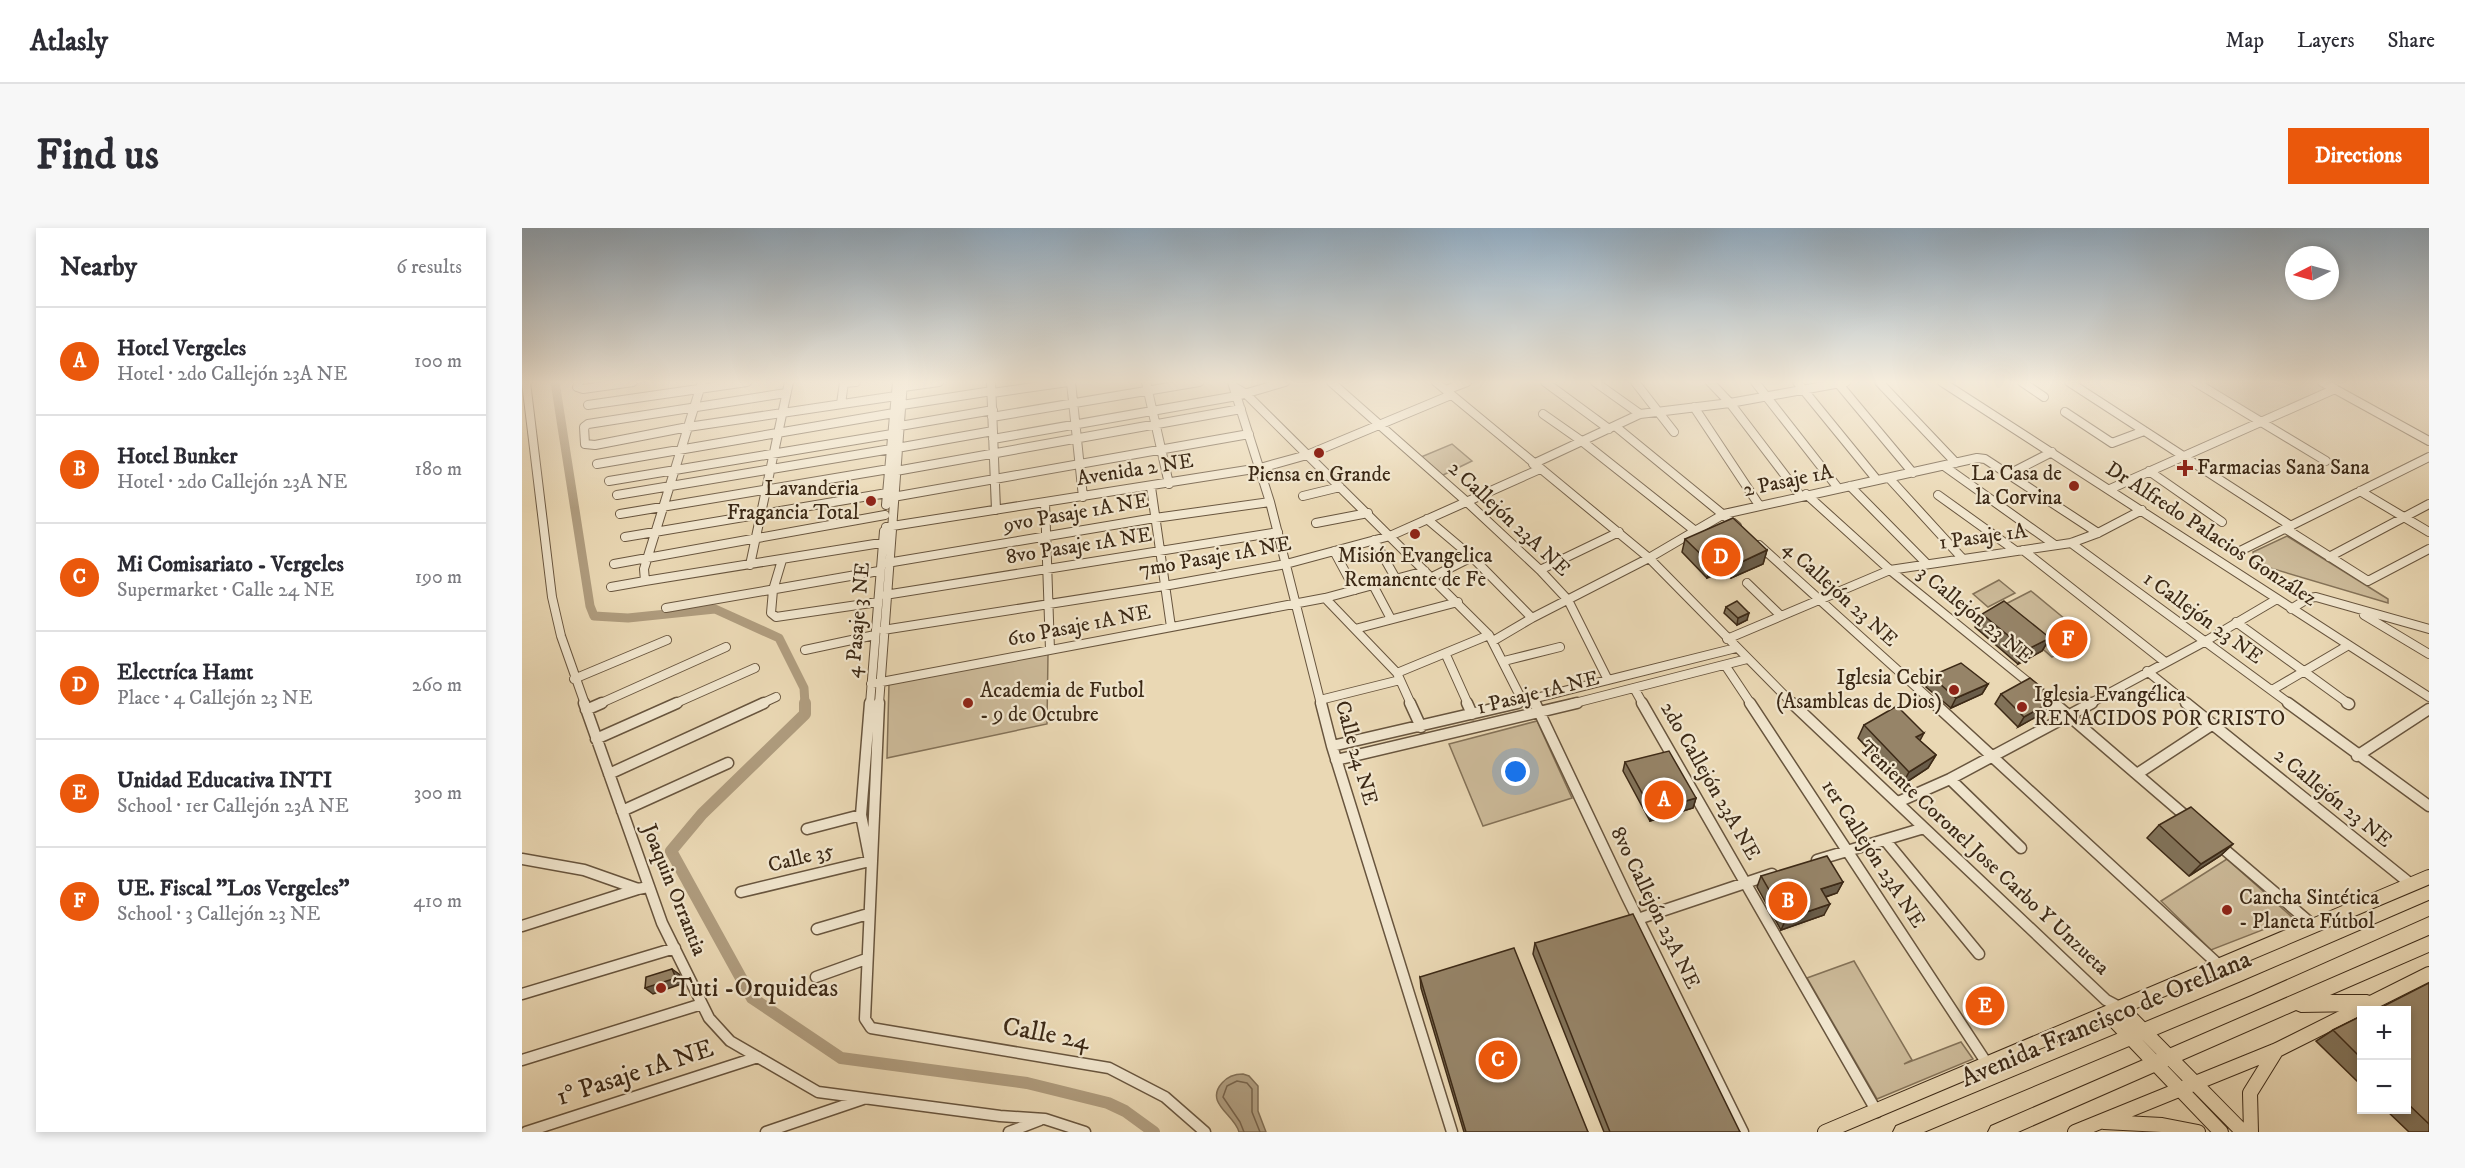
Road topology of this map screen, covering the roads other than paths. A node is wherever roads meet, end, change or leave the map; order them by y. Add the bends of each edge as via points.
1 (531, 424) edge
2 (588, 424) edge
3 (707, 424) edge
4 (780, 424) edge
5 (829, 424) edge
6 (893, 424) edge
7 (914, 424) edge
8 (993, 424) edge
9 (1085, 424) edge
10 (1155, 424) edge
11 (1156, 424) edge
12 (1246, 424) edge
13 (1274, 424) edge
14 (1378, 424) joint
15 (1486, 424) edge
16 (1558, 424) edge
17 (1606, 424) edge
18 (1620, 424) edge
19 (1667, 424) edge
20 (1706, 424) edge
21 (1747, 424) edge
22 (1789, 424) edge
23 (1831, 424) edge
24 (1874, 424) edge
25 (1919, 424) edge
26 (2008, 424) edge
27 (2083, 424) edge
28 (2134, 424) edge
29 (2257, 424) edge
30 (2266, 424) edge
31 (2399, 424) edge
32 (900, 426) joint
33 (1076, 426) junction
34 (688, 427) junction
35 (1612, 428) junction
36 (2144, 431) junction
37 (1674, 432) dead end
38 (778, 433) junction
39 (892, 434) junction
40 (1249, 434) junction
41 (993, 435) junction
42 (1077, 439) junction
43 (2429, 441) edge
44 (1583, 442) junction
45 (894, 448) junction
46 (681, 449) junction
47 (1161, 450) junction
48 (2052, 452) junction
49 (993, 453) junction
50 (773, 454) junction
51 (1307, 455) junction
52 (2182, 457) junction
53 (2429, 457) edge
54 (2326, 461) dead end
55 (1956, 463) junction
56 (597, 464) dead end
57 (1079, 464) junction
58 (1536, 466) junction
59 (1944, 466) junction
60 (1260, 468) junction
61 (770, 469) junction
62 (675, 470) junction
63 (892, 470) junction
64 (2148, 471) junction
65 (1913, 473) junction
66 (2009, 474) junction
67 (994, 478) junction
68 (1889, 478) junction
69 (1877, 480) junction
70 (609, 481) dead end
71 (1168, 484) junction
72 (670, 486) junction
73 (1850, 486) junction
74 (1151, 487) junction
75 (1340, 487) junction
76 (1838, 489) junction
77 (2110, 489) junction
78 (765, 490) junction
79 (2360, 491) junction
80 (617, 495) dead end
81 (890, 495) junction
82 (1803, 495) junction
83 (1938, 495) dead end
84 (1304, 496) dead end
85 (1083, 497) junction
86 (1045, 502) junction
87 (1270, 502) junction
88 (1467, 502) junction
89 (2429, 504) edge
90 (1760, 505) junction
91 (663, 507) junction
92 (996, 510) junction
93 (2142, 510) junction
94 (1368, 513) junction
95 (620, 514) dead end
96 (760, 514) junction
97 (1724, 514) junction
98 (885, 515) junction
99 (2404, 517) junction
100 (1155, 518) junction
101 (1427, 519) junction
102 (2222, 522) dead end
103 (1317, 523) dead end
104 (887, 526) junction
105 (2289, 527) junction
106 (1694, 530) junction
107 (1741, 530) edge
108 (656, 531) junction
109 (1619, 531) junction
110 (1278, 532) junction
111 (2429, 532) edge
112 (2098, 533) junction
113 (1390, 536) junction
114 (625, 537) dead end
115 (1750, 537) edge
116 (755, 538) junction
117 (1045, 538) junction
118 (1374, 540) junction
119 (886, 542) junction
120 (2071, 543) junction
121 (2055, 545) junction
122 (2429, 549) edge
123 (1334, 551) junction
124 (2019, 551) junction
125 (2240, 551) dead end
126 (1160, 552) junction
127 (1472, 557) junction
128 (2329, 557) junction
129 (648, 558) junction
130 (1649, 558) junction
131 (1962, 558) junction
132 (782, 560) junction
133 (887, 562) junction
134 (614, 564) dead end
135 (1286, 564) junction
136 (1927, 564) junction
137 (750, 565) junction
138 (1046, 568) junction
139 (1540, 570) junction
140 (1890, 570) junction
141 (879, 571) junction
142 (1425, 571) junction
143 (1432, 578) junction
144 (1396, 579) junction
145 (645, 581) junction
146 (1747, 583) dead end
147 (1372, 585) junction
148 (1164, 586) junction
149 (611, 587) dead end
150 (773, 590) junction
151 (1355, 590) junction
152 (1325, 598) junction
153 (881, 599) junction
154 (2277, 599) junction
155 (1568, 600) junction
156 (1818, 600) junction
157 (1458, 602) junction
158 (1048, 603) junction
159 (1295, 604) junction
160 (666, 608) dead end
161 (2354, 608) junction
162 (2291, 609) junction
163 (1780, 615) junction
164 (1532, 618) junction
165 (1391, 620) junction
166 (2236, 622) junction
167 (1171, 627) junction
168 (1355, 629) junction
169 (2429, 629) edge
170 (879, 633) junction
171 (1491, 638) junction
172 (1727, 639) junction
173 (667, 640) dead end
174 (2204, 642) junction
175 (2347, 646) junction
176 (726, 647) dead end
177 (1560, 647) dead end
178 (1736, 648) junction
179 (805, 650) dead end
180 (1050, 650) junction
181 (2429, 654) edge
182 (1446, 655) junction
183 (1747, 659) junction
184 (1504, 661) junction
185 (2165, 662) junction
186 (1725, 665) junction
187 (755, 668) dead end
188 (2147, 671) junction
189 (2303, 672) junction
190 (1398, 677) junction
191 (574, 679) junction
192 (1608, 680) junction
193 (875, 683) junction
194 (1634, 688) junction
195 (2272, 690) junction
196 (776, 697) dead end
197 (2429, 697) edge
198 (1320, 700) junction
199 (1528, 700) junction
200 (2349, 704) dead end
201 (2429, 709) edge
202 (586, 710) junction
203 (1540, 712) junction
204 (1472, 714) junction
205 (2068, 714) junction
206 (2213, 724) junction
207 (1421, 727) junction
208 (596, 739) junction
209 (1332, 746) junction
210 (1993, 756) junction
211 (2357, 756) junction
212 (1336, 760) junction
213 (728, 763) dead end
214 (609, 774) junction
215 (2137, 774) junction
216 (1950, 779) junction
217 (1898, 802) junction
218 (2429, 806) edge
219 (622, 811) junction
220 (861, 815) junction
221 (2199, 827) edge
222 (1924, 828) junction
223 (807, 829) dead end
224 (2208, 835) edge
225 (1885, 840) junction
226 (2021, 848) dead end
227 (1847, 851) junction
228 (522, 859) edge
229 (537, 860) junction
230 (870, 861) junction
231 (522, 864) edge
232 (1802, 865) edge
233 (1779, 872) edge
234 (2429, 877) edge
235 (1745, 883) junction
236 (2412, 885) junction
237 (643, 888) junction
238 (741, 892) dead end
239 (2429, 908) edge
240 (868, 914) junction
241 (1638, 919) junction
242 (522, 926) edge
243 (2313, 926) junction
244 (817, 929) dead end
245 (2429, 944) edge
246 (675, 948) junction
247 (1978, 954) dead end
248 (866, 959) junction
249 (2220, 966) junction
250 (2429, 974) edge
251 (816, 976) dead end
252 (522, 994) edge
253 (2367, 1003) junction
254 (702, 1004) junction
255 (2287, 1006) junction
256 (2112, 1007) junction
257 (865, 1019) joint
258 (2137, 1034) junction
259 (2277, 1050) junction
260 (758, 1057) junction
261 (522, 1060) edge
262 (2162, 1060) junction
263 (1988, 1065) junction
264 (2195, 1083) junction
265 (2179, 1089) junction
266 (866, 1098) junction
267 (1877, 1112) junction
268 (1045, 1119) junction
269 (2096, 1122) junction
270 (526, 1132) edge
271 (766, 1132) edge
272 (1009, 1132) edge
273 (1085, 1132) edge
274 (1205, 1132) edge
275 (1452, 1132) edge
276 (1743, 1132) edge
277 (1825, 1132) edge
278 (1902, 1132) edge
279 (1997, 1132) edge
280 (2075, 1132) edge
281 (2198, 1132) edge
282 (2221, 1132) edge
283 (2243, 1132) edge
284 (2251, 1132) edge

1 - 191 street, Joaquin Orrantia via 552,597
2 - 34 street via 584,426 585,444 595,445
3 - 34 street
4 - 38 street
5 - 38 street
6 - 39 street, 4 Pasaje 3 NE
7 - 32 street
8 - 41 street
9 - 33 street
10 - 42 street
11 - 47 street
12 - 40 street, Calle 24 NE
13 - 51 street, 8vo Callejón 23A NE
14 - 51 street, Avenida 2 NE
14 - 88 street, 2 Callejón 23A NE
15 - 58 street, Teniente Coronel Jose Carbo Y Unzueta
16 - 44 street
17 - 35 street
18 - 35 street, 7mo Pasaje 1A NE
19 - 37 street
20 - 90 street
21 - 82 street, 3 Callejón 23 NE
22 - 76 street
23 - 69 street
24 - 65 street
25 - 55 street
26 - 48 street, Dr Alfredo Palacios González
27 - 36 street via 2112,443
28 - 36 street
29 - 52 street
30 - 54 street
31 - 43 street
32 - 45 street, 4 Pasaje 3 NE
33 - 41 street
33 - 42 street
34 - 46 street
35 - 44 street, 7mo Pasaje 1A NE
35 - 97 street
36 - 52 street
38 - 46 street
38 - 50 street
39 - 45 street, 4 Pasaje 3 NE
39 - 50 street
40 - 47 street
40 - 60 street, Calle 24 NE
41 - 45 street
41 - 49 street
42 - 49 street
42 - 57 street
44 - 58 street, 7mo Pasaje 1A NE
44 - 106 street
45 - 61 street
45 - 63 street, 4 Pasaje 3 NE
46 - 56 street
46 - 62 street
47 - 57 street
47 - 71 street
48 - 66 street
48 - 77 street, Dr Alfredo Palacios González
49 - 63 street
49 - 67 street
50 - 61 street
50 - 62 street
51 - 60 street, Avenida 2 NE
51 - 75 street, 8vo Callejón 23A NE
52 - 64 street
52 - 105 street
53 - 79 street
55 - 59 street, 2 Pasaje 1A
55 - 66 street, 2 Pasaje 1A via 1983,458
57 - 67 street
57 - 85 street
58 - 88 street, 7mo Pasaje 1A NE
58 - 109 street, Teniente Coronel Jose Carbo Y Unzueta
59 - 65 street, 2 Pasaje 1A
59 - 121 street
60 - 71 street, Avenida 2 NE
60 - 87 street, Calle 24 NE
61 - 72 street
61 - 78 street
62 - 70 street
62 - 72 street
63 - 78 street
63 - 81 street, 4 Pasaje 3 NE
64 - 77 street
64 - 102 street
65 - 68 street, 2 Pasaje 1A
66 - 112 street, 2 Pasaje 1A
67 - 81 street
67 - 92 street
68 - 69 street, 2 Pasaje 1A
68 - 131 street
69 - 73 street, 2 Pasaje 1A
71 - 74 street, Avenida 2 NE
72 - 80 street
72 - 91 street
73 - 76 street, 2 Pasaje 1A
73 - 136 street
74 - 85 street, Avenida 2 NE
74 - 100 street
75 - 84 street
75 - 94 street, 8vo Callejón 23A NE
76 - 82 street, 2 Pasaje 1A
77 - 93 street, Dr Alfredo Palacios González
78 - 91 street
78 - 96 street
79 - 99 street
79 - 105 street
81 - 96 street
81 - 98 street, 4 Pasaje 3 NE
81 - 104 street, 4 Pasaje 3 NE
82 - 90 street, 2 Pasaje 1A
82 - 140 street, 3 Callejón 23 NE
83 - 124 street
85 - 86 street, Avenida 2 NE
86 - 92 street, Avenida 2 NE
86 - 117 street
87 - 100 street, 9vo Pasaje 1A NE
87 - 110 street, Calle 24 NE
88 - 101 street, 7mo Pasaje 1A NE
88 - 139 street, 2 Callejón 23A NE
89 - 99 street
90 - 97 street, 2 Pasaje 1A
91 - 95 street
91 - 108 street
92 - 104 street, Avenida 2 NE
93 - 112 street, 1 Pasaje 1A
93 - 154 street, Dr Alfredo Palacios González
94 - 103 street
94 - 113 street, 8vo Callejón 23A NE
96 - 108 street
96 - 116 street
97 - 106 street, 2 Pasaje 1A
97 - 107 street
98 - 104 street, 4 Pasaje 3 NE
98 - 116 street
99 - 111 street
99 - 128 street
100 - 117 street, 9vo Pasaje 1A NE
100 - 126 street
101 - 113 street, 7mo Pasaje 1A NE
101 - 127 street
104 - 119 street, 4 Pasaje 3 NE
105 - 125 street
105 - 128 street
106 - 130 street, 2 Pasaje 1A
108 - 114 street
108 - 129 street
109 - 130 street, Teniente Coronel Jose Carbo Y Unzueta
109 - 139 street
110 - 126 street, 8vo Pasaje 1A NE
110 - 135 street, Calle 24 NE
112 - 120 street, 1 Pasaje 1A
113 - 118 street, 7mo Pasaje 1A NE
113 - 142 street, 8vo Callejón 23A NE
115 - 156 street, 4 Callejón 23 NE
116 - 129 street
116 - 137 street
117 - 133 street, 9vo Pasaje 1A NE
117 - 138 street
118 - 123 street, 7mo Pasaje 1A NE
118 - 144 street
119 - 132 street
119 - 133 street, 4 Pasaje 3 NE
119 - 141 street, 4 Pasaje 3 NE
120 - 121 street, 1 Pasaje 1A
120 - 174 street, 1 Callejón 23 NE
121 - 124 street, 1 Pasaje 1A
122 - 128 street via 2370,581
123 - 135 street, 7mo Pasaje 1A NE
123 - 151 street
124 - 131 street, 1 Pasaje 1A
124 - 185 street
126 - 138 street, 8vo Pasaje 1A NE
126 - 148 street
127 - 143 street
127 - 164 street
129 - 134 street
129 - 145 street
130 - 155 street, 2 Pasaje 1A
130 - 172 street, Teniente Coronel Jose Carbo Y Unzueta
131 - 136 street, 1 Pasaje 1A
132 - 137 street
132 - 150 street
133 - 153 street, 4 Pasaje 3 NE
135 - 148 street, 7mo Pasaje 1A NE
135 - 159 street, Calle 24 NE
136 - 140 street, 1 Pasaje 1A
137 - 145 street
138 - 153 street, 8vo Pasaje 1A NE
138 - 158 street
139 - 155 street, 2 Callejón 23A NE
140 - 156 street, 1 Pasaje 1A
140 - 205 street, 3 Callejón 23 NE
141 - 150 street
141 - 153 street, 4 Pasaje 3 NE
142 - 143 street, 8vo Callejón 23A NE
142 - 144 street, 6to Pasaje 1A NE
143 - 157 street, 8vo Callejón 23A NE
144 - 147 street, 6to Pasaje 1A NE
145 - 149 street
146 - 163 street
147 - 151 street, 6to Pasaje 1A NE
147 - 165 street
148 - 158 street, 7mo Pasaje 1A NE
148 - 167 street
150 - 153 street, 8vo Pasaje 1A NE via 771,613 776,617
150 - 160 street
151 - 152 street, 6to Pasaje 1A NE
152 - 159 street, 6to Pasaje 1A NE
152 - 168 street
153 - 170 street, 4 Pasaje 3 NE
154 - 162 street, Dr Alfredo Palacios González
154 - 166 street
155 - 164 street, 2 Pasaje 1A
155 - 192 street, 2 Callejón 23A NE
156 - 163 street, 1 Pasaje 1A
156 - 210 street, 4 Callejón 23 NE
157 - 165 street
157 - 171 street, 8vo Callejón 23A NE
158 - 170 street, 7mo Pasaje 1A NE
158 - 180 street
159 - 167 street, 6to Pasaje 1A NE
159 - 198 street, Calle 24 NE
161 - 162 street via 2312,597
161 - 169 street
161 - 181 street
162 - 175 street, Dr Alfredo Palacios González
163 - 172 street, 1 Pasaje 1A
164 - 171 street, 2 Pasaje 1A
165 - 168 street
166 - 174 street
166 - 189 street
167 - 180 street, 6to Pasaje 1A NE
168 - 190 street
170 - 179 street, 7mo Pasaje 1A NE
170 - 193 street, 4 Pasaje 3 NE
171 - 182 street, 2 Pasaje 1A
171 - 184 street, 8vo Callejón 23A NE
172 - 178 street, Teniente Coronel Jose Carbo Y Unzueta
173 - 191 street
174 - 185 street
174 - 195 street, 1 Callejón 23 NE
175 - 189 street
175 - 197 street, Dr Alfredo Palacios González
176 - 202 street
177 - 184 street
178 - 183 street, Teniente Coronel Jose Carbo Y Unzueta
178 - 192 street, 1 Pasaje 1A NE
180 - 193 street, 6to Pasaje 1A NE
182 - 190 street, 2 Pasaje 1A
182 - 204 street
183 - 186 street, 1 Pasaje 1A NE
183 - 217 street, Teniente Coronel Jose Carbo Y Unzueta
184 - 199 street, 8vo Callejón 23A NE
185 - 188 street
186 - 194 street, 1 Pasaje 1A NE
186 - 227 street, 1er Callejón 23A NE
187 - 208 street
188 - 205 street
188 - 206 street, 2 Callejón 23 NE
189 - 195 street
189 - 200 street
190 - 198 street, 2 Pasaje 1A
190 - 207 street
191 - 202 street, Joaquin Orrantia
192 - 199 street, 1 Pasaje 1A NE
193 - 220 street, 4 Pasaje 3 NE
193 - 230 street, 4 Pasaje 3 NE
194 - 203 street, 1 Pasaje 1A NE
194 - 235 street, 2do Callejón 23A NE
195 - 211 street, 1 Callejón 23 NE
196 - 214 street
198 - 209 street, Calle 24 NE
199 - 203 street, 8vo Callejón 23A NE
199 - 204 street, 1 Pasaje 1A NE
201 - 211 street
202 - 208 street, Joaquin Orrantia
203 - 212 street, 1 Pasaje 1A NE
203 - 241 street, 8vo Callejón 23A NE
204 - 207 street, 1 Pasaje 1A NE
205 - 210 street
205 - 215 street, 3 Callejón 23 NE
206 - 215 street
206 - 236 street, 2 Callejón 23 NE
207 - 209 street, 1 Pasaje 1A NE
208 - 214 street, Joaquin Orrantia
209 - 212 street, Calle 24 NE
210 - 216 street
210 - 249 street, 4 Callejón 23 NE
211 - 218 street, 1 Callejón 23 NE
212 - 275 street, Calle 24 NE
213 - 219 street
214 - 219 street, Joaquin Orrantia
215 - 221 street, 3 Callejón 23 NE
216 - 217 street
216 - 226 street
217 - 222 street, Teniente Coronel Jose Carbo Y Unzueta
219 - 237 street, Joaquin Orrantia
220 - 223 street
220 - 230 street, 4 Pasaje 3 NE
222 - 225 street
222 - 256 street, Teniente Coronel Jose Carbo Y Unzueta
224 - 243 street
225 - 227 street
225 - 247 street
227 - 232 street
227 - 263 street, 1er Callejón 23A NE
228 - 229 street
229 - 231 street
229 - 237 street
230 - 238 street, Calle 35
230 - 240 street, 4 Pasaje 3 NE
233 - 235 street
234 - 236 main road, Avenida Francisco de Orellana
235 - 241 street
235 - 267 street, 2do Callejón 23A NE
236 - 243 main road, Avenida Francisco de Orellana
237 - 242 street
237 - 246 street, Joaquin Orrantia
239 - 258 highway, Avenida Francisco de Orellana
240 - 244 street
240 - 248 street, 4 Pasaje 3 NE
241 - 276 street, 8vo Callejón 23A NE
243 - 249 main road, Avenida Francisco de Orellana
245 - 255 highway
246 - 252 street
246 - 254 street, Joaquin Orrantia
248 - 251 street
248 - 257 street, 4 Pasaje 3 NE
249 - 256 main road, Avenida Francisco de Orellana
250 - 253 main road
253 - 255 highway
253 - 259 main road
254 - 260 street, Joaquin Orrantia via 730,1041
254 - 261 street
255 - 262 highway
256 - 258 main road
256 - 263 main road, Avenida Francisco de Orellana
257 - 274 street, Calle 24 via 871,1028 1109,1068 1165,1097
258 - 262 main road
258 - 278 highway, Avenida Francisco de Orellana
259 - 264 main road
259 - 284 main road via 2250,1093
260 - 266 street, Joaquin Orrantia via 819,1092
260 - 270 street, 1° Pasaje 1A NE
262 - 264 main road
262 - 265 main road
262 - 279 highway
263 - 267 main road, Avenida Francisco de Orellana
264 - 265 main road
264 - 283 main road
265 - 269 main road
265 - 282 main road
266 - 268 street, Joaquin Orrantia
266 - 271 street
267 - 277 main road, Avenida Francisco de Orellana
268 - 272 street
268 - 273 street, Joaquin Orrantia
269 - 280 main road
269 - 281 main road via 2162,1125

